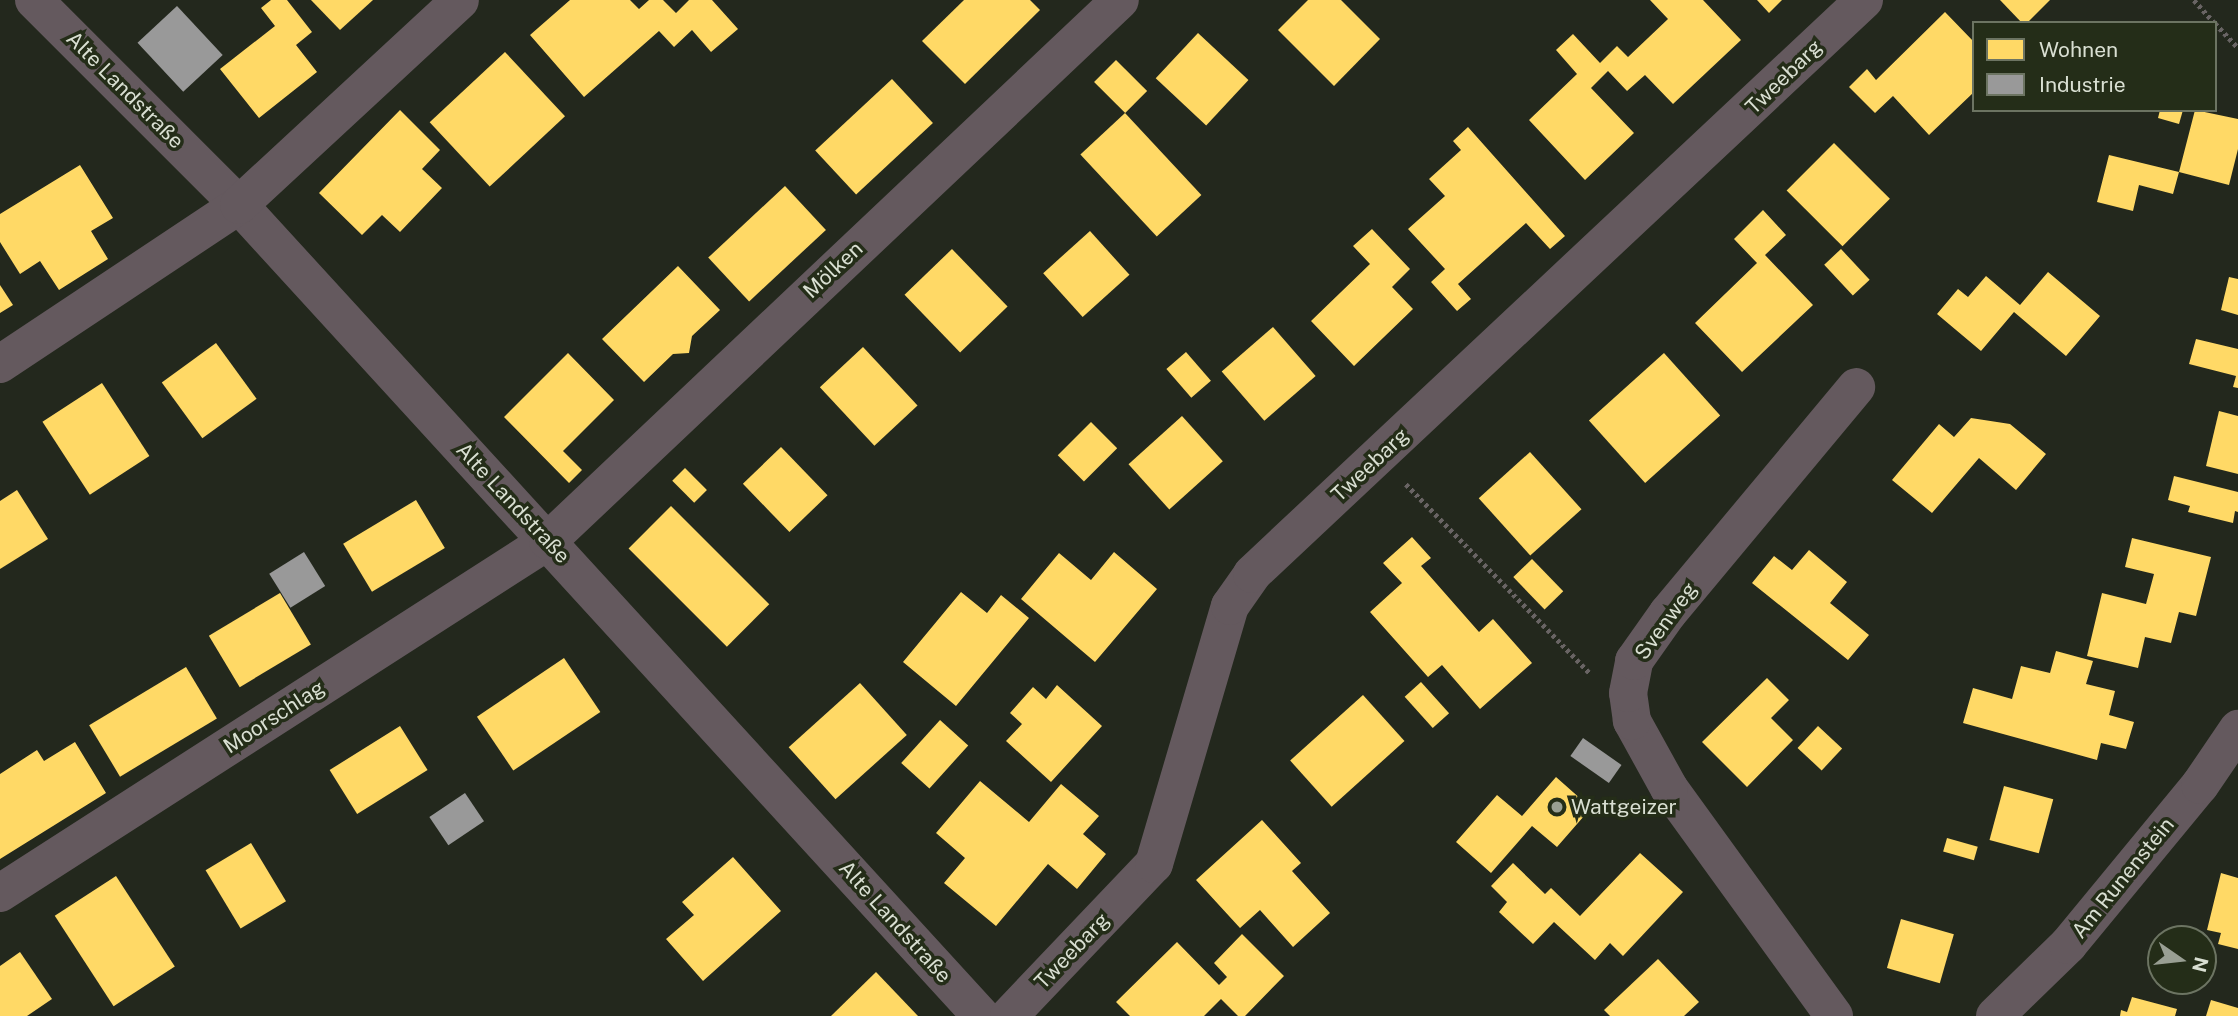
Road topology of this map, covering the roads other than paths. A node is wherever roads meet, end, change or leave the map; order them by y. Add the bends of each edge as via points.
1 (34, 0) edge
2 (460, 0) edge
3 (1120, 0) edge
4 (1864, 0) edge
5 (239, 205) junction
6 (0, 364) edge
7 (1856, 387) dead end
8 (548, 541) junction
9 (2238, 729) edge
10 (0, 892) edge
11 (981, 1016) edge
12 (1009, 1016) edge
13 (1834, 1016) edge
14 (1995, 1016) edge

1 - 5 street, Alte Landstraße
2 - 5 street
3 - 8 street, Mölken
4 - 12 street, Tweebarg via 1252,574 1230,606 1154,864
5 - 6 street
5 - 8 street, Alte Landstraße
7 - 13 street, Svenweg via 1668,613 1634,660 1628,693 1632,721 1670,788
8 - 10 street, Moorschlag
8 - 11 street, Alte Landstraße
9 - 14 street, Am Runenstein via 2200,785 2068,945

